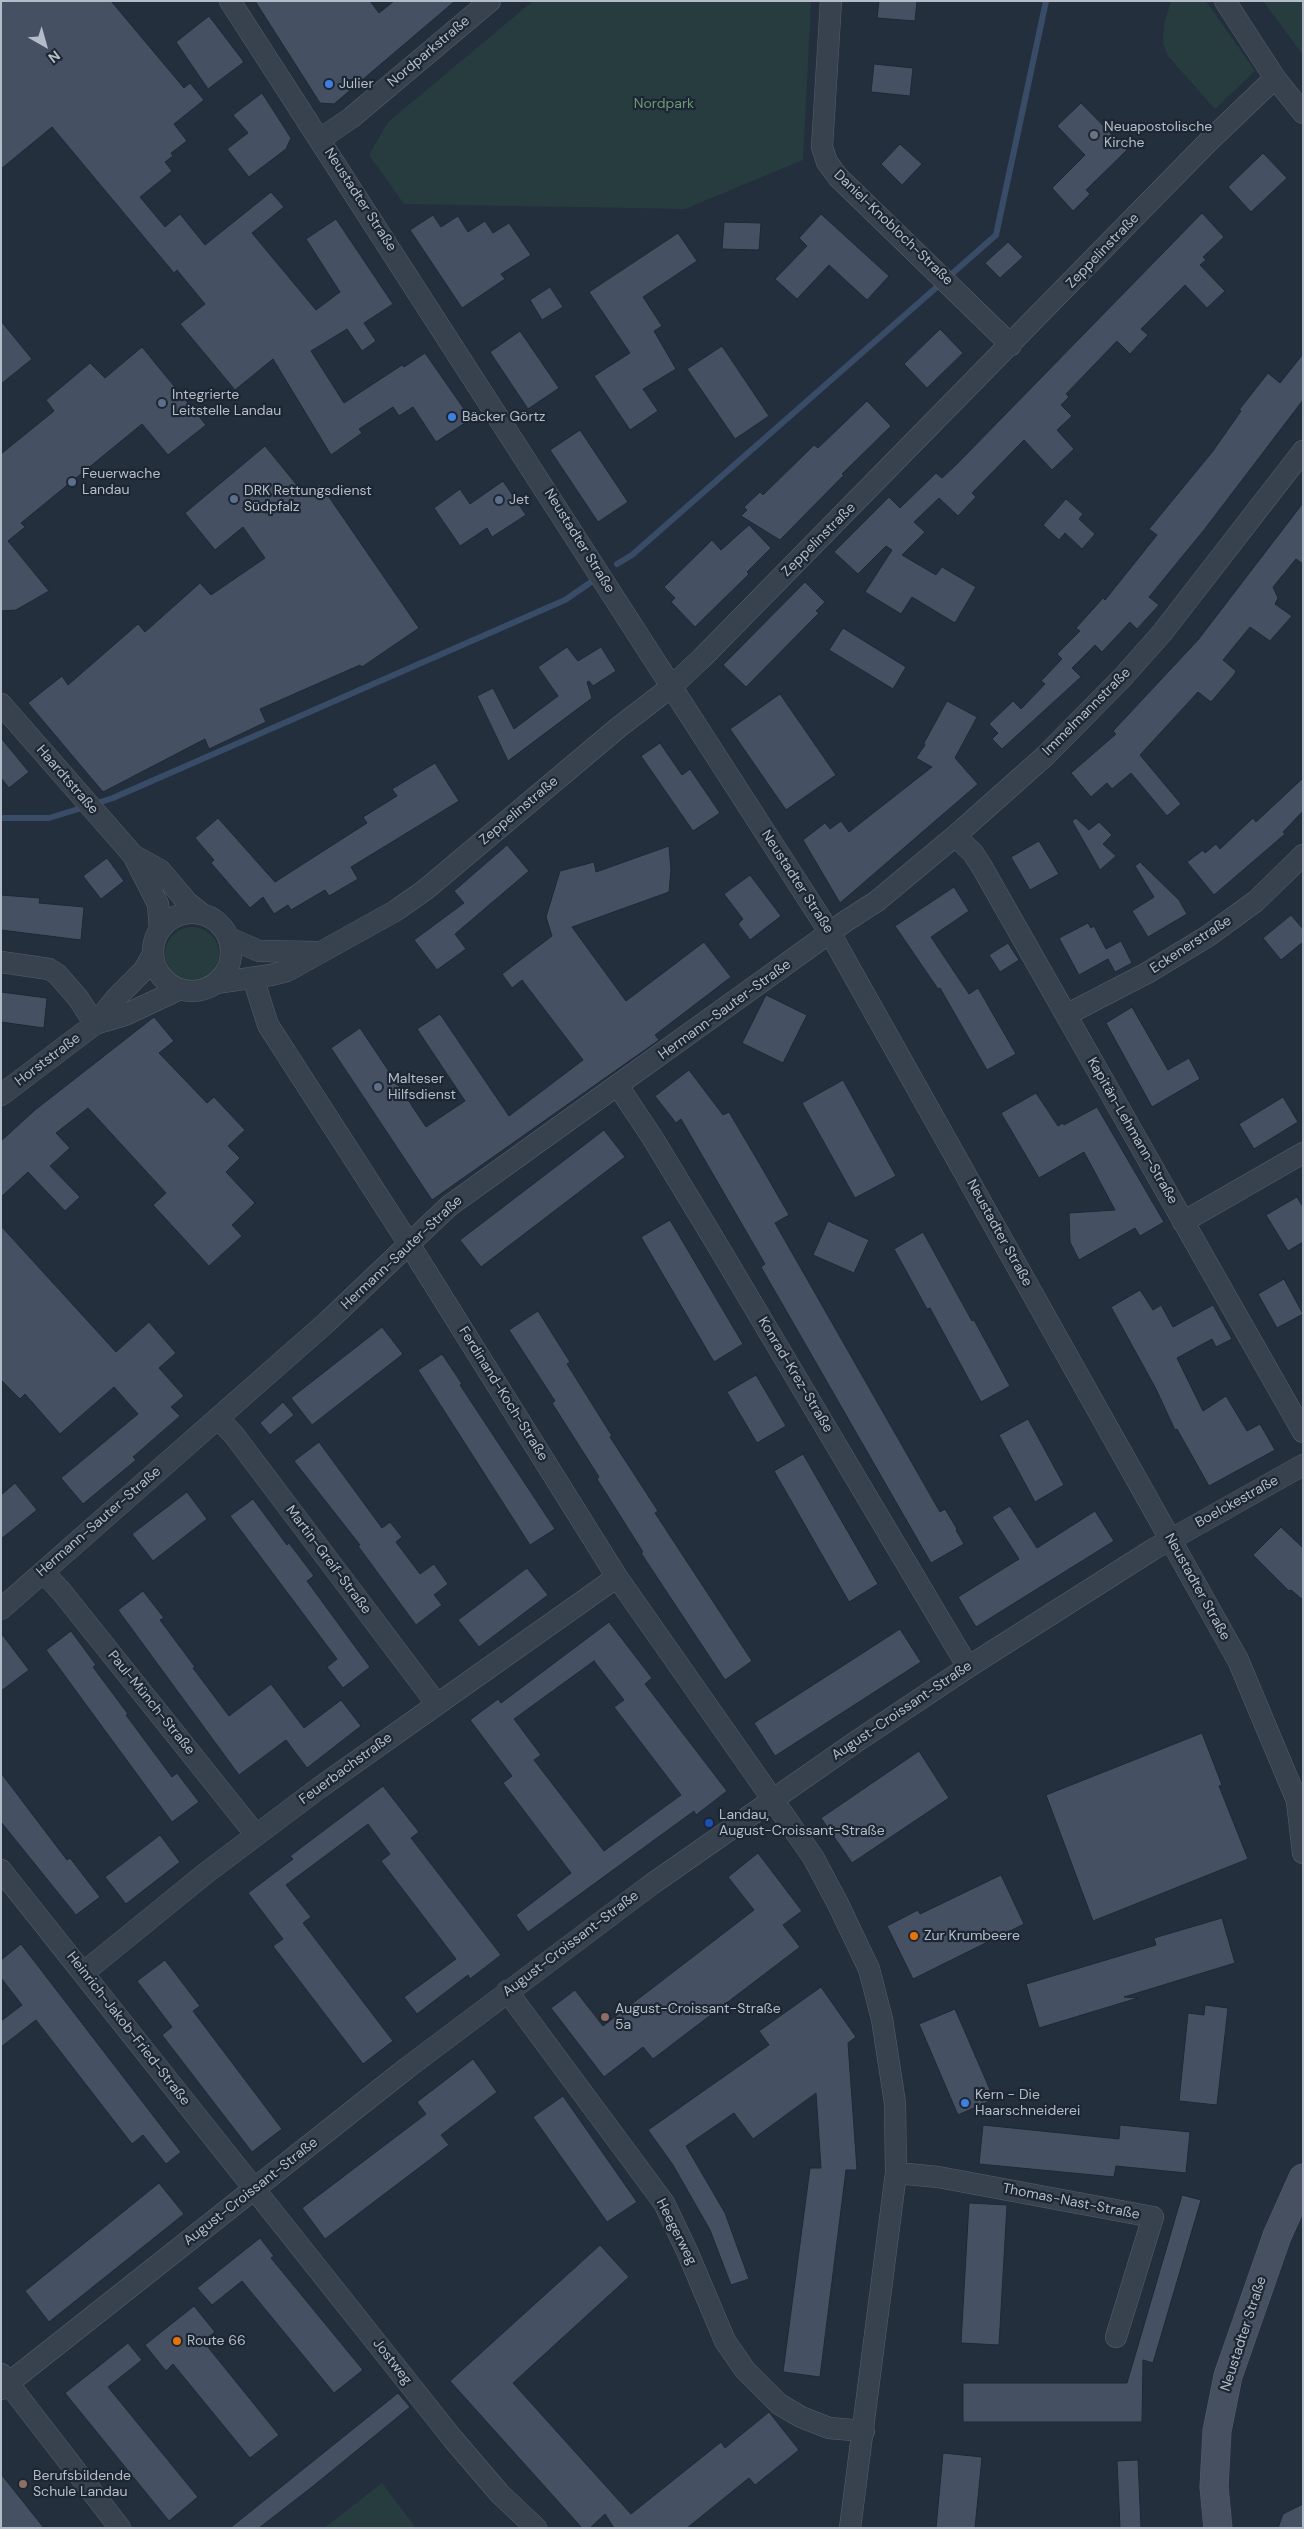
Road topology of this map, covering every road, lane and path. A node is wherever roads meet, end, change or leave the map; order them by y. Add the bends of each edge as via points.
1 (230, 1) edge
2 (490, 1) edge
3 (832, 1) edge
4 (1226, 1) edge
5 (1275, 78) junction
6 (1303, 113) edge
7 (320, 138) junction
8 (1011, 345) junction
9 (1303, 450) edge
10 (671, 687) junction
11 (1, 704) edge
12 (955, 836) junction
13 (133, 855) junction
14 (1303, 855) edge
15 (202, 914) junction
16 (160, 930) junction
17 (830, 933) junction
18 (229, 938) junction
19 (320, 952) junction
20 (153, 954) junction
21 (1, 962) edge
22 (253, 978) junction
23 (216, 983) junction
24 (180, 989) junction
25 (1066, 1015) junction
26 (95, 1024) junction
27 (618, 1086) junction
28 (1, 1095) edge
29 (1303, 1153) edge
30 (1183, 1222) junction
31 (409, 1244) junction
32 (218, 1418) junction
33 (1303, 1432) edge
34 (1303, 1464) edge
35 (1170, 1539) junction
36 (43, 1572) junction
37 (617, 1577) junction
38 (1, 1609) edge
39 (968, 1667) junction
40 (436, 1703) junction
41 (772, 1799) junction
42 (1300, 1808) edge
43 (256, 1835) junction
44 (1303, 1853) edge
45 (1, 1870) edge
46 (83, 1972) junction
47 (507, 1991) junction
48 (896, 2173) junction
49 (1303, 2178) edge
50 (254, 2190) junction
51 (1116, 2337) dead end
52 (4, 2382) edge
53 (864, 2431) junction
54 (120, 2528) edge
55 (536, 2528) edge
56 (850, 2528) edge
57 (1218, 2528) edge

1 - 7 street, Neustadter Straße
2 - 7 street, Nordparkstraße via 351,118
3 - 8 street, Daniel-Knobloch-Straße via 822,128 824,155 838,177
4 - 5 street
5 - 6 street
5 - 8 street, Zeppelinstraße via 1208,142
7 - 10 street, Neustadter Straße
8 - 10 street, Zeppelinstraße
9 - 12 street, Immelmannstraße via 1147,651 1086,716
10 - 17 street, Neustadter Straße
10 - 19 street, Zeppelinstraße via 425,890 366,928
11 - 13 street, Haardtstraße
12 - 17 street, Immelmannstraße via 878,902
12 - 25 street, Kapitän-Lehmann-Straße via 982,867
13 - 15 street, Haardtstraße via 160,870 188,903
13 - 16 street, Haardtstraße via 158,904
14 - 25 street, Eckenerstraße via 1256,901 1208,936 1147,973
15 - 16 street via 179,915
15 - 18 street via 223,927
16 - 20 street, Horststraße
17 - 27 street, Hermann-Sauter-Straße
17 - 35 street, Neustadter Straße
18 - 19 street, Zeppelinstraße via 259,951
18 - 23 street via 230,962
19 - 22 street, Zeppelinstraße via 287,971
20 - 24 street via 161,975
20 - 26 street, Horststraße via 144,970 117,996
21 - 26 street via 57,974
22 - 23 street, Zeppelinstraße
22 - 31 street, Ferdinand-Koch-Straße via 268,1025
23 - 24 street, Horststraße via 193,991
24 - 26 street, Horststraße
25 - 30 street, Kapitän-Lehmann-Straße
26 - 28 street, Horststraße
27 - 31 street, Hermann-Sauter-Straße via 449,1206
27 - 39 street, Konrad-Krez-Straße via 712,1236
29 - 30 street
30 - 33 street, Kapitän-Lehmann-Straße
31 - 32 street, Hermann-Sauter-Straße
31 - 37 street, Ferdinand-Koch-Straße
32 - 36 street, Hermann-Sauter-Straße
32 - 40 street, Martin-Greif-Straße
34 - 35 street, Boelckestraße
35 - 39 street, August-Croissant-Straße
35 - 42 street, Neustadter Straße via 1238,1660
36 - 38 street, Hermann-Sauter-Straße
36 - 43 street, Paul-Münch-Straße
37 - 40 street, Feuerbachstraße
37 - 41 street, Ferdinand-Koch-Straße
39 - 41 street, August-Croissant-Straße
40 - 43 street, Feuerbachstraße
41 - 47 street, August-Croissant-Straße
41 - 48 street via 821,1872 869,1969 882,2019 894,2094
42 - 44 street, Neustadter Straße
43 - 46 street, Feuerbachstraße
45 - 46 street, Heinrich-Jakob-Fried-Straße
46 - 50 street, Heinrich-Jakob-Fried-Straße
47 - 50 street, August-Croissant-Straße
47 - 53 street, Heegerweg via 664,2203 726,2341 745,2370 768,2395 801,2417 829,2428
48 - 51 street, Thomas-Nast-Straße via 938,2177 1153,2217
48 - 53 street
49 - 57 main road, Neustadter Straße via 1271,2255 1228,2376 1217,2431 1214,2487
50 - 52 street, August-Croissant-Straße
50 - 55 street, Jostweg via 479,2470
52 - 54 street
53 - 56 street

